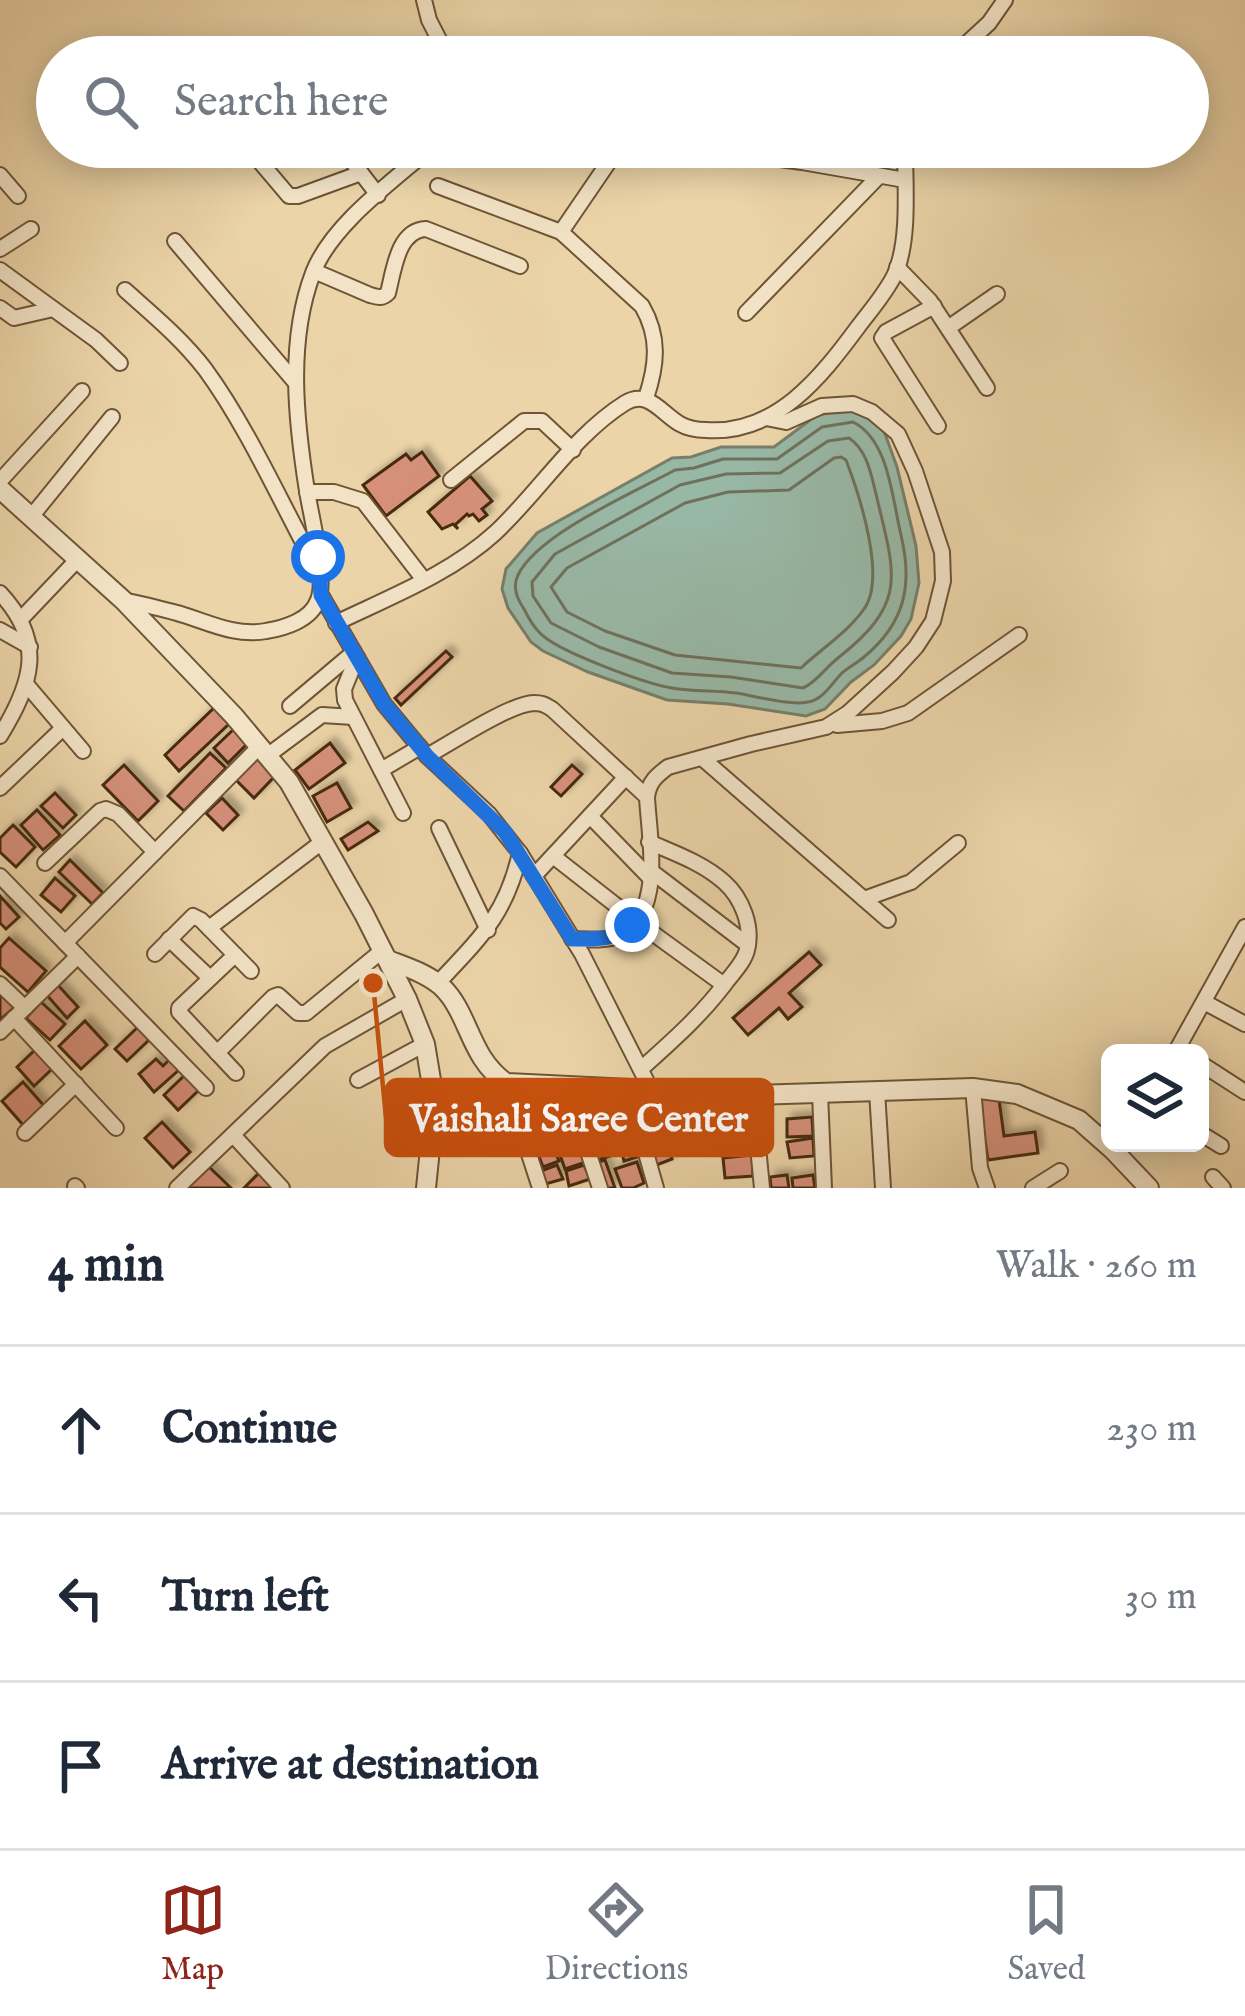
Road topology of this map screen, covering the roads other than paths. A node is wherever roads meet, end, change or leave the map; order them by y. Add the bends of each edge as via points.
1 (424, 0) edge
2 (1005, 0) edge
3 (437, 36) edge
4 (974, 36) edge
5 (264, 168) edge
6 (358, 168) edge
7 (408, 168) edge
8 (605, 168) edge
9 (838, 168) edge
10 (905, 168) edge
11 (361, 172) junction
12 (0, 175) edge
13 (879, 176) junction
14 (905, 180) junction
15 (438, 186) dead end
16 (378, 195) junction
17 (18, 196) dead end
18 (31, 229) dead end
19 (561, 232) junction
20 (176, 241) dead end
21 (0, 249) edge
22 (520, 266) dead end
23 (897, 267) junction
24 (0, 270) edge
25 (314, 271) junction
26 (125, 290) dead end
27 (997, 295) dead end
28 (934, 306) junction
29 (53, 309) junction
30 (746, 313) dead end
31 (3, 316) edge
32 (948, 328) junction
33 (120, 363) dead end
34 (295, 382) junction
35 (987, 388) dead end
36 (82, 391) dead end
37 (646, 398) junction
38 (112, 417) dead end
39 (766, 418) junction
40 (938, 425) dead end
41 (573, 450) junction
42 (451, 480) dead end
43 (0, 487) edge
44 (307, 492) junction
45 (31, 517) junction
46 (78, 559) junction
47 (319, 573) junction
48 (424, 580) junction
49 (0, 593) edge
50 (321, 595) junction
51 (123, 600) junction
52 (21, 620) junction
53 (336, 623) junction
54 (2, 635) edge
55 (1019, 635) dead end
56 (30, 646) junction
57 (355, 655) junction
58 (26, 684) junction
59 (290, 706) dead end
60 (353, 717) junction
61 (826, 727) junction
62 (63, 728) junction
63 (0, 736) edge
64 (83, 751) dead end
65 (263, 751) junction
66 (423, 752) junction
67 (702, 758) junction
68 (381, 770) junction
69 (626, 777) junction
70 (0, 788) edge
71 (647, 797) junction
72 (403, 813) dead end
73 (590, 816) junction
74 (439, 828) dead end
75 (322, 842) junction
76 (649, 842) junction
77 (958, 843) dead end
78 (155, 852) junction
79 (520, 853) junction
80 (553, 856) junction
81 (45, 863) dead end
82 (651, 875) junction
83 (0, 876) edge
84 (534, 876) junction
85 (864, 899) junction
86 (888, 920) dead end
87 (636, 921) junction
88 (1245, 927) edge
89 (209, 928) junction
90 (488, 930) junction
91 (169, 939) junction
92 (572, 939) junction
93 (65, 943) junction
94 (748, 945) junction
95 (155, 954) dead end
96 (235, 955) junction
97 (385, 955) junction
98 (78, 956) junction
99 (251, 971) dead end
100 (210, 978) junction
101 (438, 983) junction
102 (0, 984) edge
103 (724, 985) junction
104 (407, 999) junction
105 (1204, 1001) junction
106 (20, 1013) junction
107 (1245, 1024) edge
108 (0, 1032) edge
109 (425, 1044) junction
110 (1183, 1044) edge
111 (217, 1053) junction
112 (640, 1069) junction
113 (1209, 1069) edge
114 (236, 1073) dead end
115 (358, 1080) dead end
116 (506, 1083) junction
117 (76, 1084) junction
118 (206, 1088) dead end
119 (567, 1088) junction
120 (973, 1088) junction
121 (628, 1090) junction
122 (877, 1091) junction
123 (652, 1092) junction
124 (1245, 1092) edge
125 (820, 1093) junction
126 (753, 1095) junction
127 (116, 1128) dead end
128 (25, 1133) dead end
129 (233, 1135) junction
130 (1101, 1135) edge
131 (1209, 1139) edge
132 (1220, 1146) dead end
133 (1121, 1152) edge
134 (1060, 1171) dead end
135 (180, 1187) edge
136 (282, 1188) edge
137 (426, 1188) edge
138 (540, 1188) edge
139 (600, 1188) edge
140 (656, 1188) edge
141 (761, 1188) edge
142 (824, 1188) edge
143 (883, 1188) edge
144 (987, 1188) edge
145 (1033, 1188) edge
146 (1149, 1188) edge

1 - 3 street
2 - 4 street
5 - 11 street via 289,196
6 - 11 street
7 - 16 street
8 - 19 street
9 - 13 street
10 - 14 street
11 - 16 street
12 - 17 street
13 - 14 street
13 - 30 street
14 - 23 street
15 - 19 street
16 - 25 street via 343,225
18 - 21 street
19 - 37 street via 651,321 655,371
20 - 34 street
22 - 25 street via 417,229 404,239 384,296
23 - 28 street
23 - 39 street via 825,372
24 - 29 street
25 - 34 street
26 - 47 street via 205,369
27 - 32 street
28 - 32 street
28 - 40 street via 883,338
29 - 31 street
29 - 33 street
32 - 35 street
34 - 44 street
36 - 43 street
37 - 39 street via 696,429
37 - 41 street via 622,405
38 - 45 street
39 - 61 street via 790,421 842,402 872,412 902,440 942,553 933,621 916,647
41 - 42 street via 542,421 524,421
41 - 48 street via 494,534
43 - 45 street
44 - 47 street
44 - 48 street via 363,501
45 - 46 street
46 - 51 street
46 - 52 street
47 - 50 street
48 - 53 street
49 - 52 street
50 - 51 street via 298,622 263,632 230,631
50 - 53 street
51 - 65 street
52 - 56 street
53 - 57 street
54 - 56 street
55 - 61 street via 908,713
56 - 58 street
57 - 59 street
57 - 60 street via 344,689
57 - 66 street
58 - 62 street
58 - 63 street
60 - 65 street via 322,715
60 - 68 street
61 - 67 street
62 - 64 street
62 - 70 street
65 - 75 street
65 - 78 street
66 - 68 street
66 - 69 street via 543,704
66 - 79 street
67 - 71 street via 668,767
67 - 85 street
68 - 72 street
69 - 71 street
69 - 73 street
71 - 76 street
73 - 80 street
73 - 82 street
74 - 90 street
75 - 89 street
75 - 97 street
76 - 82 street
76 - 94 street via 724,881 745,914
77 - 85 street via 911,883
78 - 81 street via 106,809
78 - 93 street
79 - 84 street
79 - 90 street
80 - 84 street
80 - 87 street
82 - 87 street
82 - 94 street
83 - 93 street
84 - 92 street
85 - 86 street
87 - 92 street via 607,939
87 - 103 street
88 - 105 street
89 - 91 street via 193,916
89 - 96 street
90 - 101 street
91 - 95 street
91 - 100 street
92 - 112 street
93 - 98 street
94 - 103 street
96 - 99 street
96 - 100 street
97 - 101 street
97 - 104 street
97 - 111 street via 306,1013 274,997
98 - 106 street
98 - 118 street
100 - 111 street via 179,1012
101 - 116 street via 481,1059
102 - 106 street
103 - 112 street
104 - 109 street
104 - 129 street via 325,1046
105 - 107 street
105 - 110 street
106 - 108 street
106 - 117 street
109 - 115 street
109 - 137 street via 432,1086
111 - 114 street
112 - 123 street
113 - 124 street
116 - 119 street
116 - 138 street
117 - 127 street
117 - 128 street
119 - 121 street
119 - 139 street
120 - 122 street
120 - 130 street via 1049,1105
120 - 144 street
121 - 123 street
121 - 140 street
122 - 125 street
122 - 143 street
123 - 126 street
125 - 126 street
125 - 142 street
126 - 141 street
129 - 135 street
129 - 136 street
131 - 132 street
133 - 146 street
134 - 145 street

